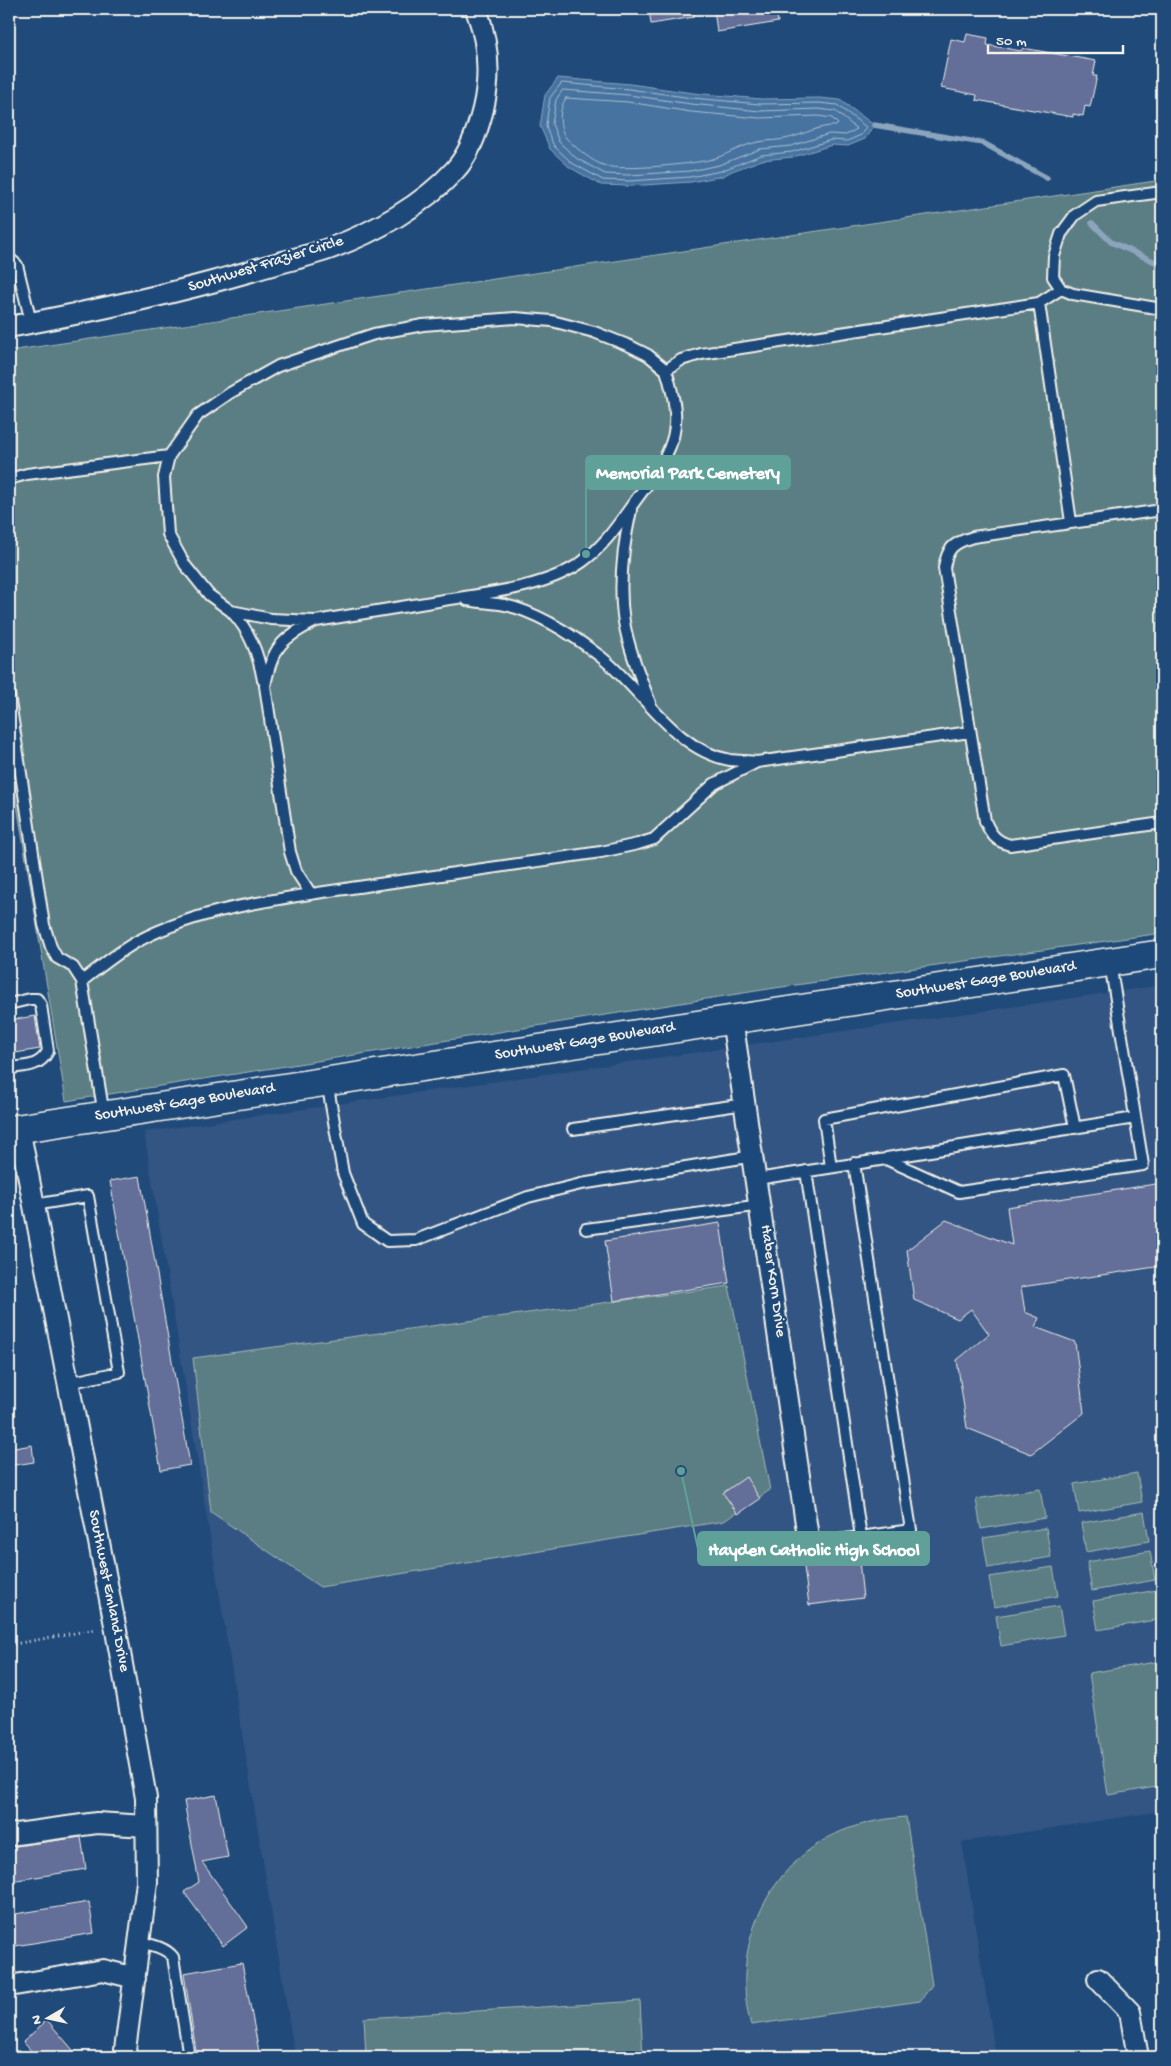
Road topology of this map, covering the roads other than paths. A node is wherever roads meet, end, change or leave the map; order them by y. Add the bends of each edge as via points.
1 (476, 9) edge
2 (1162, 192) edge
3 (9, 258) edge
4 (1061, 289) junction
5 (1038, 303) junction
6 (1162, 309) edge
7 (31, 322) junction
8 (9, 327) edge
9 (666, 370) junction
10 (169, 456) junction
11 (9, 479) edge
12 (632, 505) junction
13 (1162, 510) edge
14 (1071, 522) junction
15 (456, 598) junction
16 (231, 611) junction
17 (316, 621) junction
18 (265, 686) junction
19 (9, 695) edge
20 (651, 706) junction
21 (970, 732) junction
22 (757, 762) junction
23 (1162, 823) edge
24 (311, 894) junction
25 (1162, 954) edge
26 (1110, 962) junction
27 (82, 981) junction
28 (9, 1004) edge
29 (732, 1019) junction
30 (9, 1068) edge
31 (327, 1081) junction
32 (745, 1104) junction
33 (104, 1115) junction
34 (1136, 1118) junction
35 (1075, 1128) junction
36 (14, 1129) edge
37 (573, 1129) dead end
38 (754, 1156) junction
39 (886, 1159) junction
40 (854, 1164) junction
41 (831, 1167) junction
42 (806, 1171) junction
43 (757, 1179) junction
44 (761, 1204) junction
45 (34, 1205) junction
46 (586, 1229) dead end
47 (68, 1383) junction
48 (861, 1537) junction
49 (809, 1544) joint
50 (146, 1826) junction
51 (9, 1835) edge
52 (139, 1942) junction
53 (135, 1978) junction
54 (1098, 1979) dead end
55 (9, 1986) edge
56 (126, 2057) edge
57 (189, 2057) edge
58 (1138, 2057) edge

1 - 7 street, Southwest Frazier Circle via 484,34 488,67 480,118 456,170 418,201 353,239 307,255 192,288
2 - 4 lane via 1096,202 1075,216 1061,234 1054,256 1052,277
3 - 7 lane via 17,265
4 - 5 lane
4 - 6 lane via 1073,294
5 - 9 lane via 701,354 681,360
5 - 14 lane
7 - 8 street, Southwest Frazier Circle
9 - 10 lane via 630,346 552,321 515,318 423,325 374,334 278,366 198,415
9 - 12 lane via 674,393 676,419 672,443 662,465
10 - 11 lane
10 - 16 lane via 164,477 168,534 185,565 210,595
12 - 15 lane via 607,539 583,562 555,577
12 - 20 lane via 624,544 624,620 633,659
13 - 14 lane
14 - 21 lane via 972,537 953,545 946,554 944,568
15 - 17 lane
15 - 20 lane via 506,606 538,617 602,658
16 - 17 lane via 271,619
16 - 18 lane via 250,635
17 - 18 lane via 294,632 278,646 268,666
18 - 24 lane via 290,852 296,871
19 - 27 lane via 44,925 57,958 73,967
20 - 22 lane via 683,737 703,750 729,760
21 - 22 lane
21 - 23 lane via 985,821 999,842 1010,846
22 - 24 lane via 714,784 654,839 638,844
24 - 27 lane via 224,910 183,923 138,941
25 - 26 main road, Southwest Gage Boulevard
26 - 29 main road, Southwest Gage Boulevard
26 - 34 lane
27 - 33 lane
28 - 30 lane via 36,999 41,1005 48,1051 37,1064
29 - 31 main road, Southwest Gage Boulevard
29 - 32 street, Haber Korn Drive
31 - 33 main road, Southwest Gage Boulevard
31 - 38 lane via 342,1173 363,1224 387,1241 416,1240 528,1197 581,1184
32 - 37 lane
32 - 38 street, Haber Korn Drive
33 - 36 main road, Southwest Gage Boulevard
34 - 35 lane
34 - 39 lane via 1143,1165 959,1192
35 - 39 lane
35 - 41 lane via 1064,1075 824,1120
36 - 45 street, Southwest Emland Drive
38 - 43 street, Haber Korn Drive
39 - 40 lane
40 - 41 lane
40 - 48 lane via 911,1530
41 - 42 lane
42 - 43 lane
42 - 48 lane
43 - 44 street, Haber Korn Drive
44 - 46 lane
44 - 49 street, Haber Korn Drive
45 - 47 street, Southwest Emland Drive
45 - 47 lane via 88,1196 119,1372
47 - 50 street, Southwest Emland Drive via 146,1798
48 - 49 lane
50 - 51 street via 97,1823
50 - 52 street, Southwest Emland Drive via 147,1882
52 - 53 street, Southwest Emland Drive
52 - 57 lane via 160,1948 173,1957
53 - 55 street via 103,1970
53 - 56 street, Southwest Emland Drive
54 - 58 street via 1130,2012

